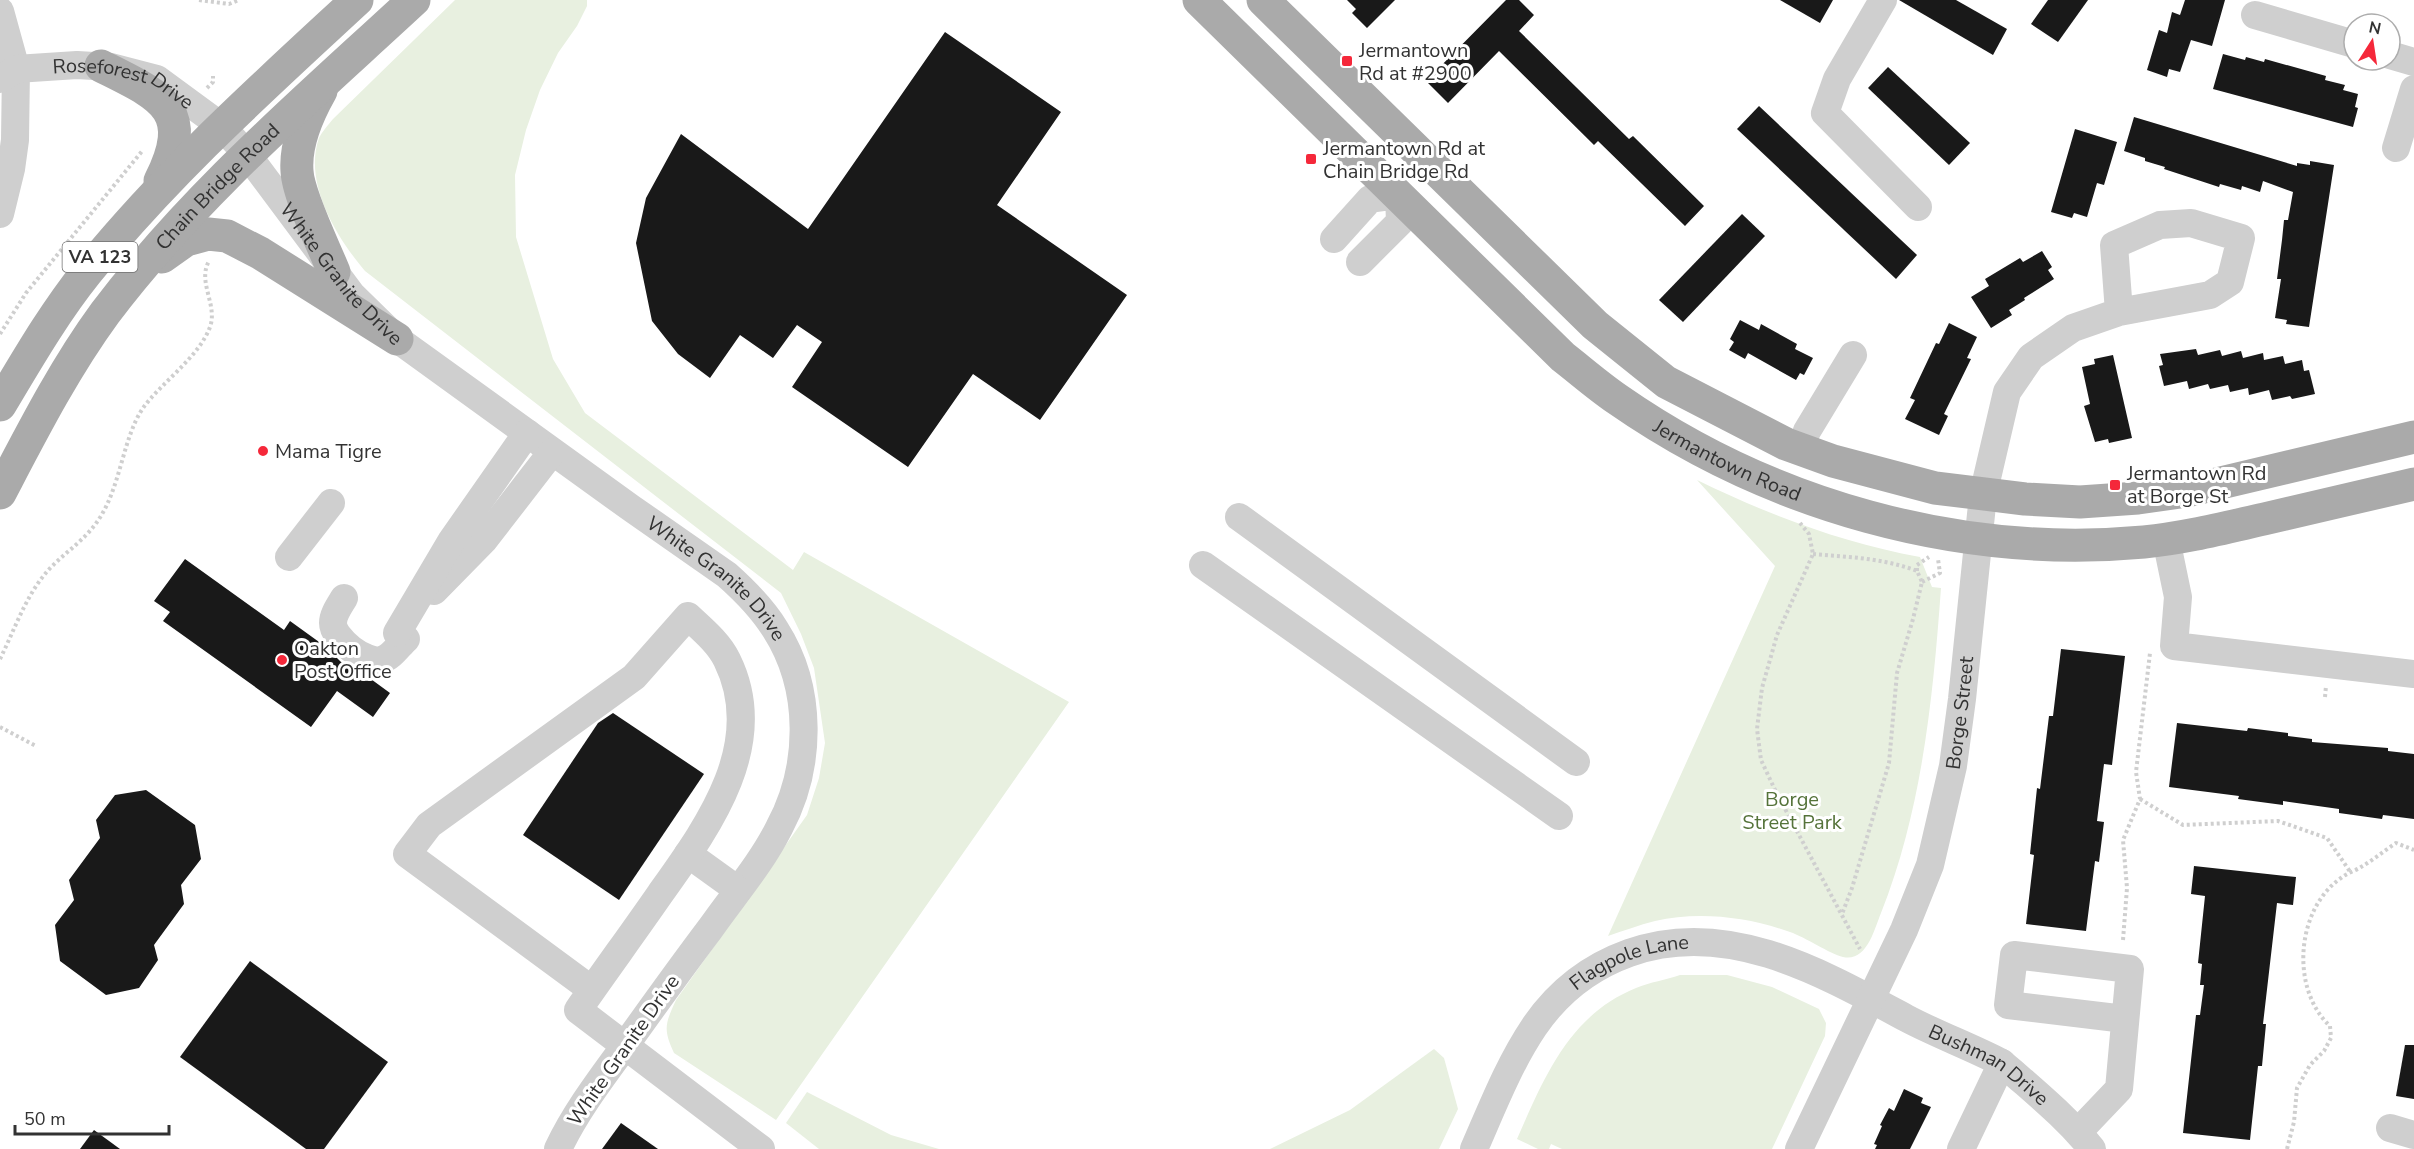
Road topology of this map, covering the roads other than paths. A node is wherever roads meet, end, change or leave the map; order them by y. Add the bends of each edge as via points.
1 (357, 0) edge
2 (414, 0) edge
3 (1199, 0) edge
4 (1263, 0) edge
5 (1883, 0) edge
6 (0, 11) edge
7 (2255, 15) dead end
8 (2342, 40) edge
9 (101, 66) junction
10 (5, 70) edge
11 (328, 79) junction
12 (2414, 89) edge
13 (221, 126) junction
14 (2396, 148) dead end
15 (246, 153) junction
16 (153, 195) junction
17 (1399, 195) junction
18 (1918, 207) dead end
19 (0, 214) edge
20 (1334, 239) dead end
21 (1360, 262) dead end
22 (334, 272) junction
23 (124, 290) junction
24 (2119, 312) junction
25 (397, 339) junction
26 (1853, 355) dead end
27 (0, 405) edge
28 (527, 433) junction
29 (2414, 437) edge
30 (1800, 449) junction
31 (552, 452) junction
32 (2414, 484) edge
33 (0, 493) edge
34 (1983, 495) junction
35 (331, 503) dead end
36 (1239, 517) dead end
37 (2166, 539) junction
38 (1978, 540) junction
39 (289, 557) dead end
40 (1203, 565) dead end
41 (344, 598) dead end
42 (403, 631) junction
43 (2414, 674) edge
44 (1576, 762) dead end
45 (1559, 816) dead end
46 (688, 854) junction
47 (738, 890) junction
48 (592, 990) junction
49 (1871, 999) junction
50 (2125, 1018) dead end
51 (624, 1045) junction
52 (2001, 1063) junction
53 (2085, 1141) edge
54 (558, 1149) edge
55 (761, 1149) edge
56 (1474, 1149) edge
57 (1799, 1149) edge
58 (1961, 1149) edge

1 - 13 main road, Chain Bridge Road / VA 123
2 - 11 main road, Chain Bridge Road / VA 123
3 - 17 main road, Jermantown Road
4 - 30 main road, Jermantown Road via 1595,325 1666,382
5 - 18 street via 1837,79 1825,113
6 - 10 street
7 - 8 street
9 - 10 street, Roseforest Drive
9 - 13 street, Roseforest Drive via 157,80
9 - 16 main road via 147,89 171,115 176,132 174,146
10 - 19 street via 15,140
11 - 15 main road, Chain Bridge Road / VA 123
11 - 22 main road via 311,109 297,172
12 - 14 street
13 - 15 street, White Granite Drive
13 - 16 main road, Chain Bridge Road / VA 123
15 - 22 street, White Granite Drive
15 - 23 main road, Chain Bridge Road / VA 123 via 167,236
16 - 27 main road, Chain Bridge Road / VA 123 via 50,323
17 - 20 street via 1370,199
17 - 21 street via 1400,222
17 - 38 main road, Jermantown Road via 1563,357 1617,399 1673,434 1773,485 1821,502
22 - 25 street, White Granite Drive
23 - 25 main road via 186,240 208,234 227,236
23 - 33 main road, Chain Bridge Road / VA 123 via 58,386
24 - 24 street, Borge Street via 2114,245 2160,225 2191,223 2241,238 2230,282 2210,295
24 - 34 street, Borge Street via 2073,328 2031,357 2007,392
25 - 28 street, White Granite Drive
26 - 30 street
28 - 31 street, White Granite Drive
28 - 42 street via 452,540
29 - 34 main road, Jermantown Road via 2187,491 2138,498 2080,502
30 - 34 main road, Jermantown Road via 1882,476
31 - 42 street via 484,540
31 - 47 street, White Granite Drive via 727,575 766,616 787,652 803,709 800,771 779,829
32 - 37 main road, Jermantown Road
34 - 38 street, Borge Street
35 - 39 street
36 - 44 street
37 - 38 main road, Jermantown Road via 2086,546
37 - 43 street via 2178,597 2174,646
38 - 49 street, Borge Street via 1962,699 1945,809 1913,909
40 - 45 street
41 - 42 street via 335,614 335,633 368,660 389,657
46 - 47 street
46 - 48 street
46 - 48 street via 704,833 731,777 740,717 737,685 727,658 688,616 634,677 429,825 407,854
47 - 51 street, White Granite Drive
48 - 51 street via 578,1010
49 - 52 street, Bushman Drive
49 - 56 street, Flagpole Lane via 1795,963 1730,944 1678,941 1614,958 1565,991 1534,1027
49 - 57 street, Borge Street
50 - 53 street via 2119,1089
51 - 54 street, White Granite Drive via 567,1129
51 - 55 street
52 - 53 street, Bushman Drive via 2049,1103
52 - 58 street

